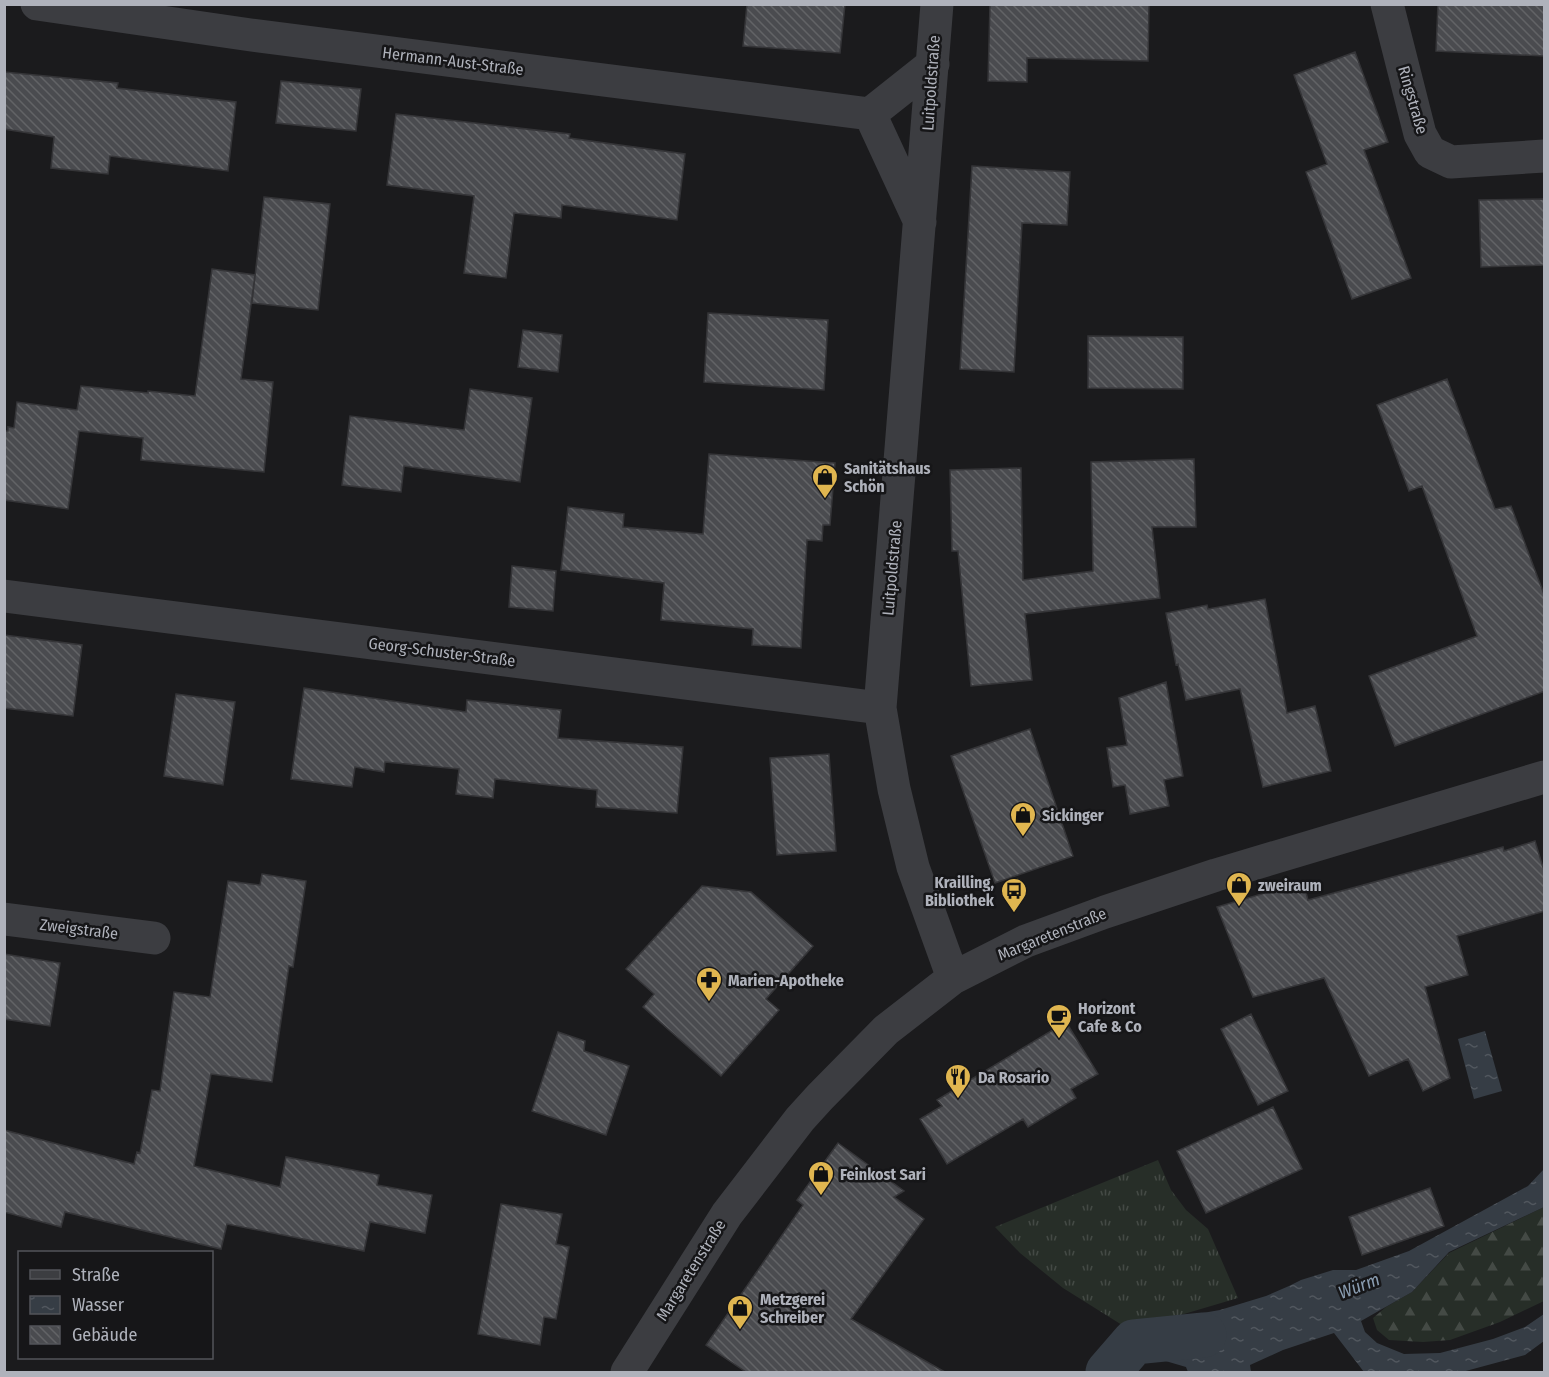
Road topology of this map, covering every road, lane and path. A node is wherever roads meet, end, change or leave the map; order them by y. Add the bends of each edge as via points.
1 (37, 4) edge
2 (937, 4) edge
3 (1387, 4) edge
4 (933, 64) junction
5 (870, 114) junction
6 (1545, 156) edge
7 (920, 223) junction
8 (4, 596) edge
9 (880, 708) junction
10 (1545, 777) edge
11 (4, 919) edge
12 (154, 938) dead end
13 (953, 978) junction
14 (627, 1372) edge

1 - 5 street, Hermann-Aust-Straße
2 - 4 street, Luitpoldstraße
3 - 6 street, Ringstraße via 1420,134 1430,152 1451,162
4 - 5 street
4 - 7 street, Luitpoldstraße
5 - 7 street
7 - 9 street, Luitpoldstraße
8 - 9 street, Georg-Schuster-Straße
9 - 13 street, Luitpoldstraße via 913,867
10 - 13 street, Margaretenstraße via 1124,906 1026,941
11 - 12 street, Zweigstraße
13 - 14 street, Margaretenstraße via 886,1030 800,1119 727,1214

